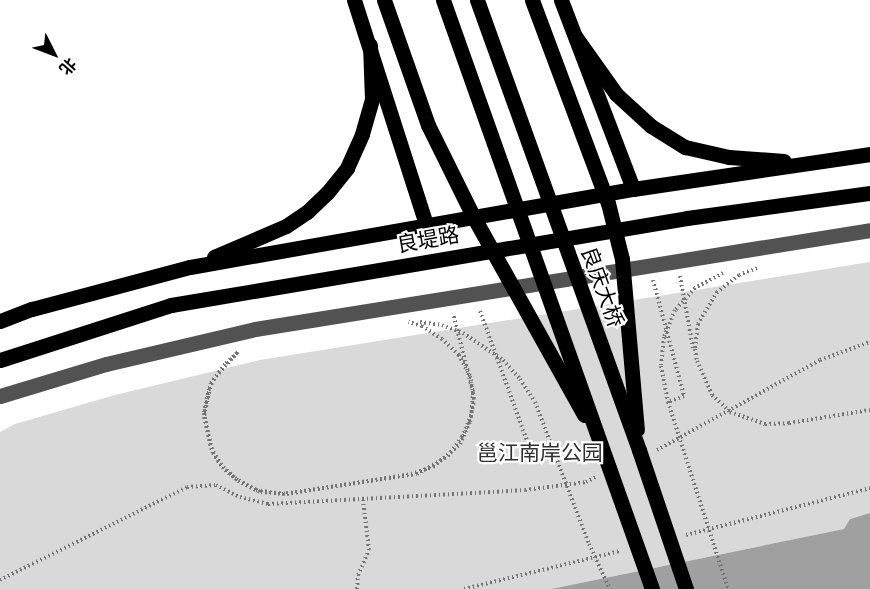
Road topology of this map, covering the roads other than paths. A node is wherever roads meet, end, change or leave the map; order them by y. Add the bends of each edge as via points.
1 (354, 0) edge
2 (384, 0) edge
3 (443, 0) edge
4 (477, 0) edge
5 (532, 0) edge
6 (561, 0) edge
7 (575, 36) junction
8 (370, 45) junction
9 (870, 154) edge
10 (814, 163) junction
11 (633, 189) junction
12 (870, 193) edge
13 (426, 224) junction
14 (870, 230) edge
15 (190, 267) junction
16 (0, 321) edge
17 (0, 360) edge
18 (0, 396) edge
19 (645, 452) junction
20 (607, 456) junction
21 (652, 589) edge
22 (686, 589) edge

1 - 8 main road
2 - 20 main road via 428,125 473,216
3 - 20 main road
4 - 19 main road, 良庆大桥
5 - 19 main road via 608,203 622,259
6 - 7 main road
7 - 10 main road via 615,94 651,126 685,147 729,157
7 - 11 main road
8 - 13 main road
8 - 15 main road via 372,99 362,134 347,168 327,193 285,226
9 - 10 main road, 良堤路
10 - 11 main road, 良堤路
11 - 13 main road, 良堤路
12 - 17 main road, 良堤路 via 687,218 171,305
13 - 15 main road, 良堤路
14 - 18 lane via 255,329 106,364
15 - 16 main road, 良堤路
19 - 22 main road, 良庆大桥
20 - 21 main road

